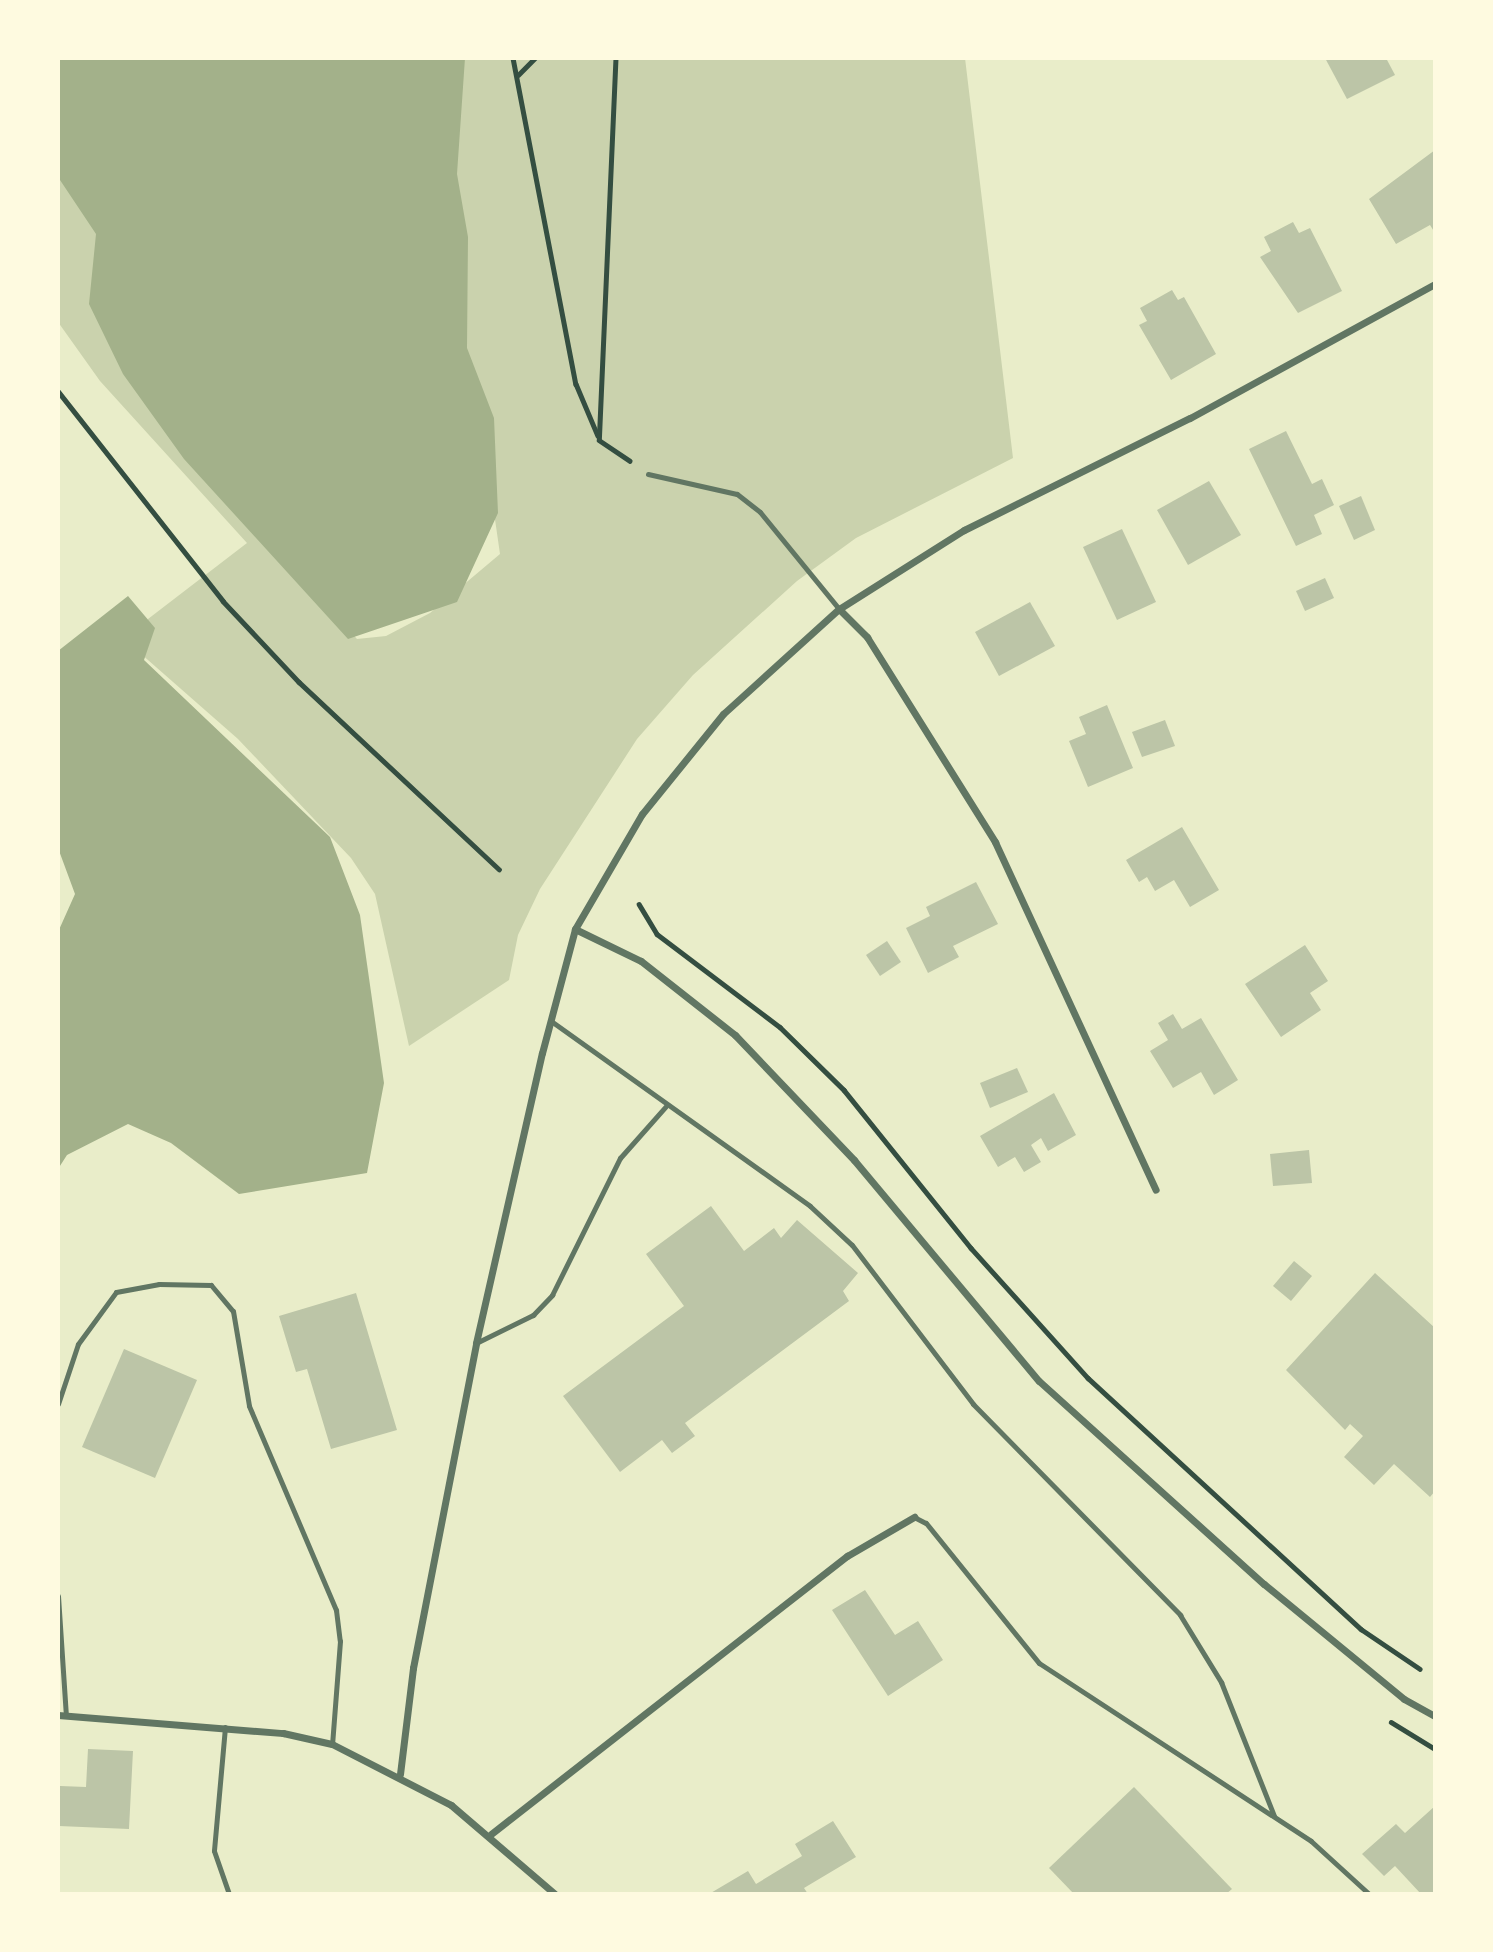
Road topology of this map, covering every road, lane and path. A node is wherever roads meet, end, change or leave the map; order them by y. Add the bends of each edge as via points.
1 (513, 58) edge
2 (535, 58) edge
3 (616, 58) edge
4 (517, 75) junction
5 (1435, 284) edge
6 (58, 391) edge
7 (600, 440) junction
8 (648, 474) joint
9 (839, 609) junction
10 (499, 869) dead end
11 (639, 904) dead end
12 (575, 929) junction
13 (551, 1021) junction
14 (666, 1106) junction
15 (1156, 1190) dead end
16 (476, 1343) junction
17 (58, 1404) edge
18 (914, 1517) joint
19 (58, 1596) edge
20 (1420, 1669) dead end
21 (62, 1715) edge
22 (1435, 1716) edge
23 (1391, 1722) dead end
24 (225, 1727) junction
25 (332, 1744) junction
26 (1435, 1749) edge
27 (400, 1774) junction
28 (1274, 1816) junction
29 (491, 1834) junction
30 (229, 1894) edge
31 (555, 1894) edge
32 (1369, 1894) edge

1 - 4 path
2 - 4 path
3 - 7 path
4 - 7 path via 576,384
5 - 9 street via 1190,418 976,523
6 - 10 path via 223,601 299,682
7 - 8 path
8 - 9 lane via 737,494 760,512
9 - 12 street via 723,714 680,765 615,853
9 - 15 street via 867,637 995,842
11 - 20 path via 657,934 780,1027 844,1090 971,1248 1088,1378 1362,1629
12 - 13 street
12 - 22 street via 641,961 735,1035 854,1160 1039,1381 1283,1601 1404,1699
13 - 14 lane
13 - 16 street
14 - 16 lane via 620,1158 552,1295 533,1315
14 - 28 lane via 810,1206 852,1245 973,1404 1180,1615 1221,1682
16 - 27 street via 413,1668
17 - 25 lane via 78,1344 116,1292 159,1284 211,1285 233,1311 249,1406 336,1610 340,1641
18 - 28 lane via 926,1523 1039,1663
18 - 29 street via 847,1556
19 - 21 lane
21 - 24 street
23 - 26 path
24 - 25 street
24 - 30 lane via 214,1851
25 - 27 street
27 - 29 street
28 - 32 lane
29 - 31 street

